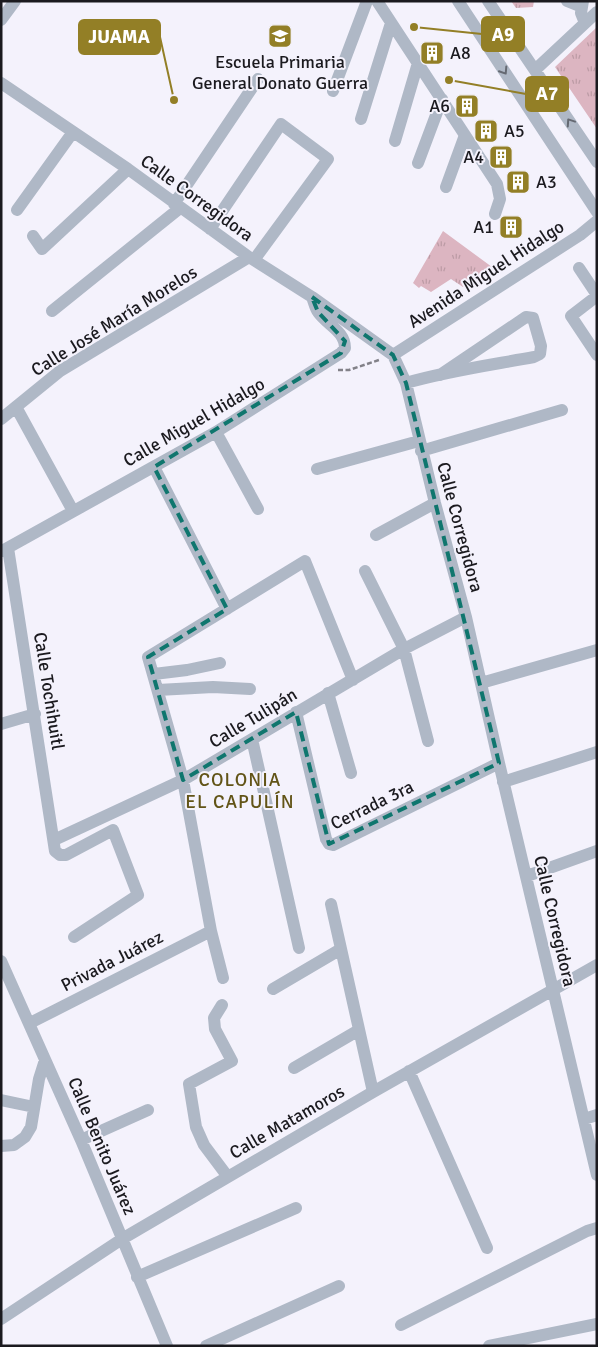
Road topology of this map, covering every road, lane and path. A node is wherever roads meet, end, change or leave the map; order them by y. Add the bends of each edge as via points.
1 (15, 1) edge
2 (367, 1) edge
3 (377, 1) edge
4 (458, 1) edge
5 (488, 1) edge
6 (567, 1) edge
7 (583, 4) edge
8 (597, 12) edge
9 (1, 20) edge
10 (392, 23) junction
11 (585, 23) junction
12 (418, 63) junction
13 (535, 70) junction
14 (258, 79) dead end
15 (1, 83) edge
16 (333, 91) dead end
17 (442, 99) junction
18 (361, 119) dead end
19 (74, 132) junction
20 (465, 135) junction
21 (395, 141) dead end
22 (597, 162) edge
23 (418, 163) dead end
24 (128, 169) junction
25 (446, 187) dead end
26 (177, 206) junction
27 (16, 210) dead end
28 (597, 212) edge
29 (495, 214) dead end
30 (597, 221) edge
31 (210, 229) junction
32 (33, 236) dead end
33 (252, 258) junction
34 (579, 268) dead end
35 (597, 296) edge
36 (312, 297) junction
37 (52, 311) dead end
38 (390, 353) junction
39 (597, 355) edge
40 (317, 370) junction
41 (440, 375) junction
42 (406, 383) junction
43 (16, 407) junction
44 (562, 410) dead end
45 (1, 419) edge
46 (216, 432) junction
47 (420, 446) junction
48 (154, 467) junction
49 (317, 469) dead end
50 (435, 503) junction
51 (258, 509) dead end
52 (73, 511) junction
53 (376, 535) dead end
54 (5, 549) edge
55 (365, 571) dead end
56 (227, 608) junction
57 (466, 617) junction
58 (404, 649) junction
59 (597, 650) edge
60 (220, 663) dead end
61 (154, 674) junction
62 (353, 680) junction
63 (481, 683) junction
64 (250, 689) dead end
65 (158, 690) junction
66 (328, 693) junction
67 (296, 712) junction
68 (35, 714) junction
69 (1, 724) edge
70 (252, 739) junction
71 (428, 741) dead end
72 (597, 752) edge
73 (499, 763) junction
74 (351, 773) dead end
75 (183, 780) junction
76 (503, 782) junction
77 (54, 840) junction
78 (597, 851) edge
79 (526, 876) junction
80 (331, 904) dead end
81 (211, 931) junction
82 (74, 937) dead end
83 (299, 948) dead end
84 (341, 950) junction
85 (1, 961) edge
86 (597, 965) edge
87 (222, 978) dead end
88 (273, 989) dead end
89 (554, 990) junction
90 (222, 1005) dead end
91 (30, 1023) junction
92 (359, 1030) junction
93 (46, 1060) junction
94 (294, 1068) dead end
95 (409, 1071) junction
96 (373, 1092) junction
97 (1, 1100) edge
98 (34, 1107) junction
99 (148, 1110) dead end
100 (597, 1115) edge
101 (584, 1119) junction
102 (80, 1140) junction
103 (1, 1146) edge
104 (597, 1175) edge
105 (228, 1177) junction
106 (296, 1208) dead end
107 (597, 1228) edge
108 (122, 1239) junction
109 (487, 1248) dead end
110 (138, 1277) junction
111 (339, 1286) dead end
112 (1, 1319) edge
113 (597, 1324) edge
114 (401, 1325) dead end
115 (166, 1346) edge
116 (206, 1346) edge
117 (489, 1346) edge

1 - 9 street
2 - 16 street
3 - 10 street
4 -> 28 street
5 - 13 street
6 - 7 street
7 - 11 street via 581,13
8 - 11 street
10 - 12 street
10 - 18 street
11 - 13 street
12 - 17 street
12 - 21 street
22 -> 13 street
14 - 26 street
15 - 19 street, Calle Corregidora
17 - 20 street
17 - 23 street
19 - 24 street, Calle Corregidora
19 - 27 street
20 - 25 street
20 - 29 street via 497,184 500,199
24 - 26 street, Calle Corregidora
24 - 32 street via 42,250
26 - 31 street, Calle Corregidora
26 - 37 street
30 - 38 street, Avenida Miguel Hidalgo via 580,235
31 - 33 street, Calle Corregidora
31 - 33 street via 281,124 328,159
33 - 36 street, Calle Corregidora
33 - 43 street, Calle José María Morelos via 60,371
34 - 35 street
35 - 39 street via 571,316
36 - 38 street, Calle Corregidora
36 - 40 street, Calle Miguel Hidalgo via 318,312 345,341 345,348 340,354
38 - 40 path via 349,370
38 - 42 street, Calle Corregidora
40 - 46 street, Calle Miguel Hidalgo
41 - 41 street via 526,317 532,318 541,346 540,354
41 - 42 street
42 - 47 street, Calle Corregidora
43 - 45 street, Calle José María Morelos
43 - 52 street
44 - 47 street
46 - 48 street, Calle Miguel Hidalgo
46 - 51 street
47 - 49 street
47 - 50 street, Calle Corregidora
48 - 52 street, Calle Miguel Hidalgo
48 - 56 street
50 - 53 street
50 - 57 street, Calle Corregidora
52 - 54 street, Calle Miguel Hidalgo
54 - 68 street, Calle Tochihuitl
55 - 58 street
56 - 61 street via 148,657
56 - 62 street via 306,561
57 - 58 street, Calle Tulipán
57 - 63 street, Calle Corregidora
58 - 62 street, Calle Tulipán
58 - 71 street
59 - 63 street
60 - 61 street
61 - 65 street
62 - 66 street, Calle Tulipán
63 - 73 street, Calle Corregidora
64 - 65 street
65 - 75 street
66 - 67 street, Calle Tulipán
66 - 74 street
67 - 70 street, Calle Tulipán
67 - 73 street, Cerrada 3ra via 329,844 333,845
68 - 69 street
68 - 77 street, Calle Tochihuitl
70 - 75 street, Calle Tulipán
70 - 83 street
72 - 76 street
73 - 76 street, Calle Corregidora
75 - 77 street, Calle Tulipán
75 - 81 street
76 - 79 street, Calle Corregidora
77 - 82 street via 55,851 66,855 113,830 138,895
78 - 79 street
79 - 89 street, Calle Corregidora
80 - 84 street
81 - 87 street
81 - 91 street, Privada Juárez
84 - 88 street
84 - 92 street
85 - 91 street, Calle Benito Juárez
86 - 89 street, Calle Matamoros
89 - 95 street, Calle Matamoros
89 - 101 street, Calle Corregidora
90 - 105 street via 214,1018 215,1028 232,1061 189,1084 196,1127 204,1145
91 - 93 street, Calle Benito Juárez
92 - 94 street
92 - 96 street
93 - 98 street
93 - 102 street, Calle Benito Juárez
95 - 96 street, Calle Matamoros
95 - 109 street
96 - 105 street, Calle Matamoros
97 - 98 street
98 - 103 street via 26,1138 14,1145
99 - 102 street
100 - 101 street
101 - 104 street, Calle Corregidora
102 - 108 street, Calle Benito Juárez
105 - 108 street, Calle Matamoros
106 - 110 street
107 - 114 street
108 - 110 street, Calle Benito Juárez
108 - 112 street, Calle Matamoros
110 - 115 street, Calle Benito Juárez
111 - 116 street
113 - 117 street

